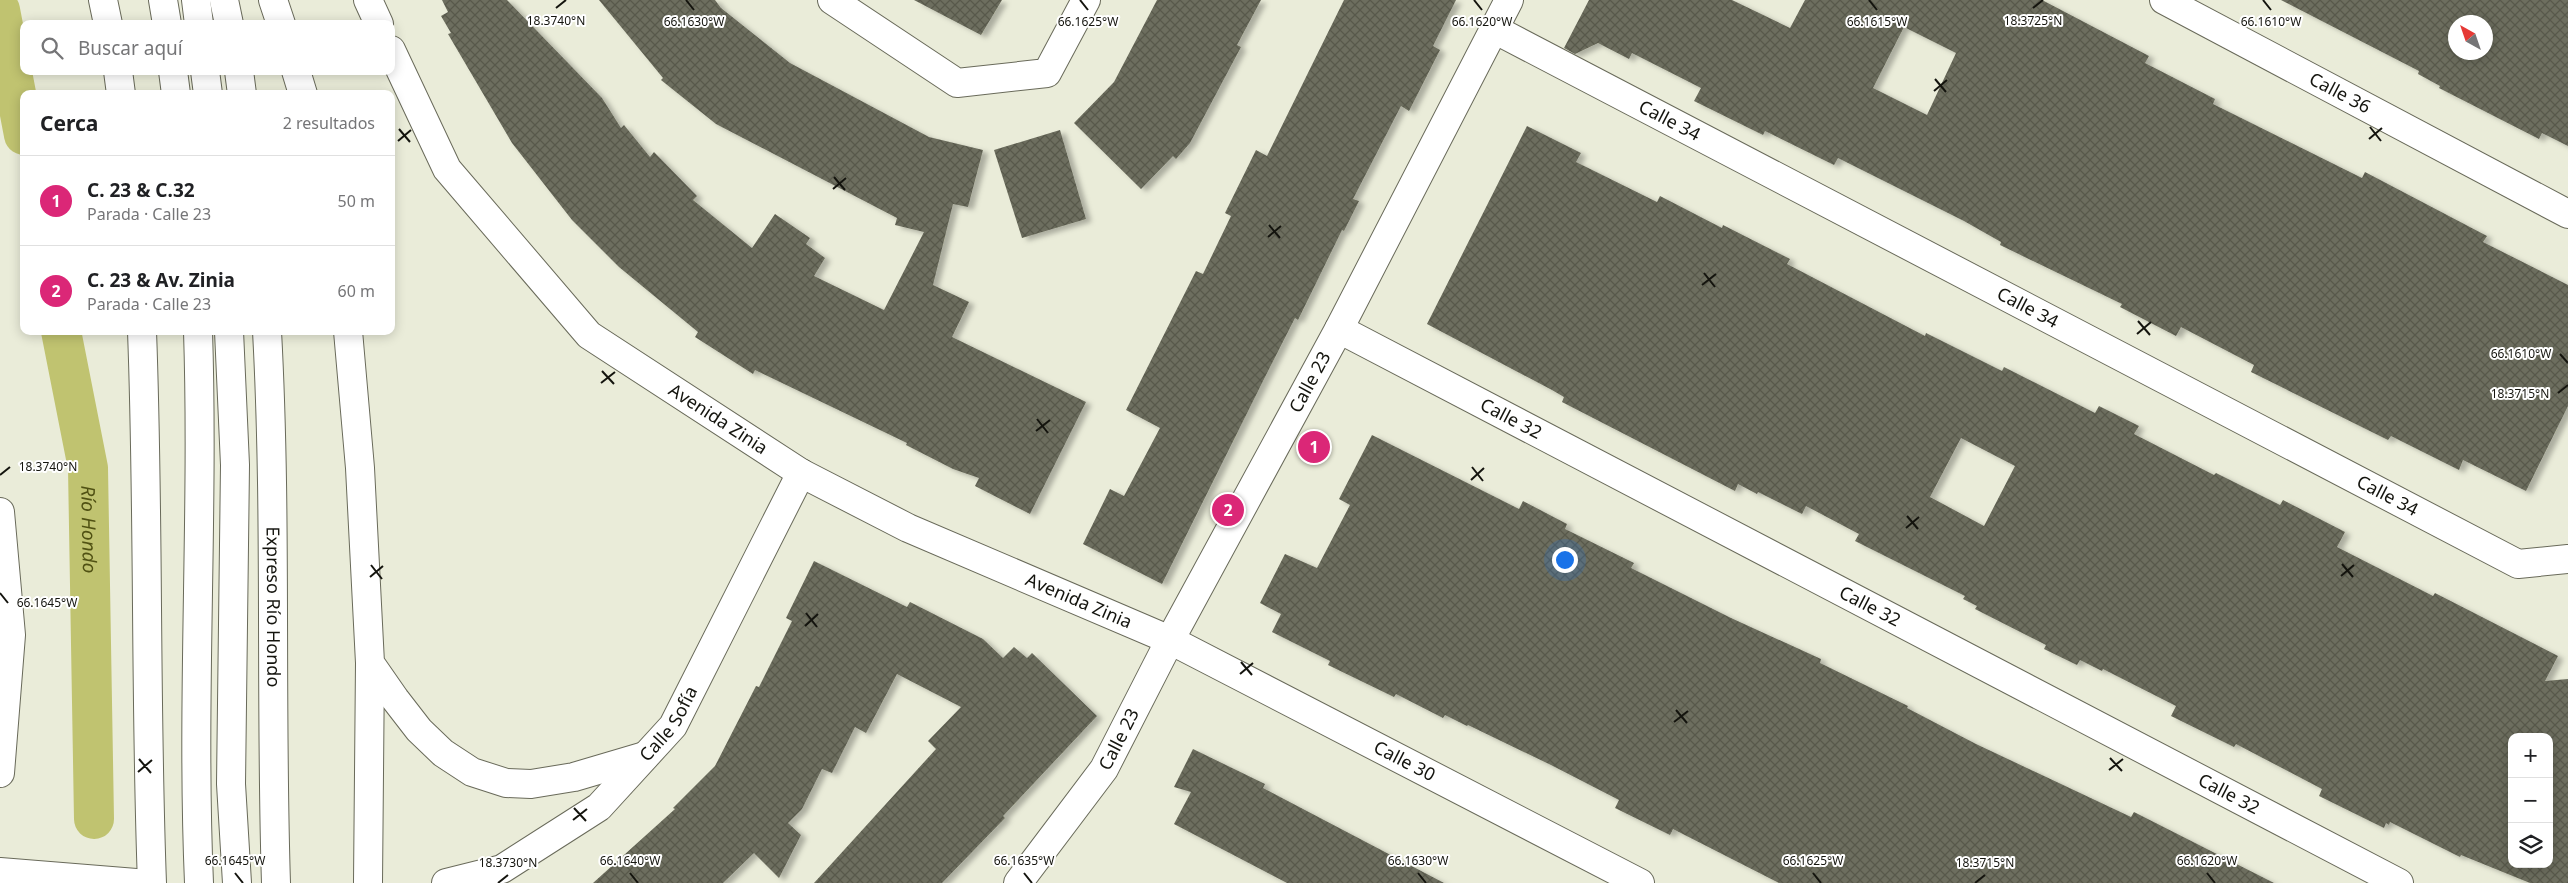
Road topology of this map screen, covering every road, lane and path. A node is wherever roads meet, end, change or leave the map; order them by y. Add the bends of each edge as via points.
1 (103, 0) edge
2 (163, 0) edge
3 (196, 0) edge
4 (224, 0) edge
5 (273, 0) edge
6 (368, 0) edge
7 (832, 0) edge
8 (1086, 0) edge
9 (1509, 0) edge
10 (2164, 0) edge
11 (107, 20) edge
12 (166, 20) edge
13 (198, 20) edge
14 (228, 20) edge
15 (280, 20) edge
16 (377, 20) edge
17 (1494, 30) junction
18 (395, 58) edge
19 (119, 75) edge
20 (174, 75) edge
21 (206, 75) edge
22 (240, 75) edge
23 (297, 75) edge
24 (120, 90) edge
25 (175, 90) edge
26 (207, 90) edge
27 (241, 90) edge
28 (302, 90) edge
29 (2568, 214) edge
30 (1340, 329) junction
31 (142, 335) edge
32 (198, 335) edge
33 (229, 335) edge
34 (267, 335) edge
35 (348, 335) edge
36 (801, 473) junction
37 (0, 512) edge
38 (2568, 559) edge
39 (1170, 640) junction
40 (370, 663) junction
41 (645, 756) junction
42 (0, 773) edge
43 (0, 872) edge
44 (136, 883) edge
45 (152, 883) edge
46 (199, 883) edge
47 (237, 883) edge
48 (276, 883) edge
49 (368, 883) edge
50 (446, 883) edge
51 (1018, 883) edge
52 (1640, 883) edge
53 (2399, 883) edge

1 - 11 main road
2 - 12 main road
3 - 13 main road
4 - 14 main road
5 - 15 main road
6 - 16 main road
7 - 8 main road via 957,82 1047,73
9 - 17 main road, Calle 23
10 - 29 main road, Calle 36
17 - 30 main road, Calle 23
17 - 38 main road, Calle 34 via 2518,564
18 - 36 main road, Avenida Zinia via 447,169 589,335
19 - 24 main road
20 - 25 main road
21 - 26 main road
22 - 27 main road
23 - 28 main road
30 - 39 main road, Calle 23
30 - 53 main road, Calle 32
31 - 45 main road via 147,448 148,779
32 - 46 main road via 201,472 195,789
33 - 47 main road via 235,465 231,784
34 - 48 main road, Expreso Río Hondo via 271,411 272,786
35 - 40 main road via 360,468
36 - 39 main road, Avenida Zinia via 908,528
36 - 41 main road, Calle Sofía via 673,726
37 - 42 main road via 11,635
39 - 51 main road, Calle 23 via 1104,770
39 - 52 main road, Calle 30
40 - 41 main road via 419,730 443,753 472,772 506,783 531,784 574,777
40 - 49 main road
41 - 50 main road, Calle Sofía via 599,807 502,869
43 - 44 main road

